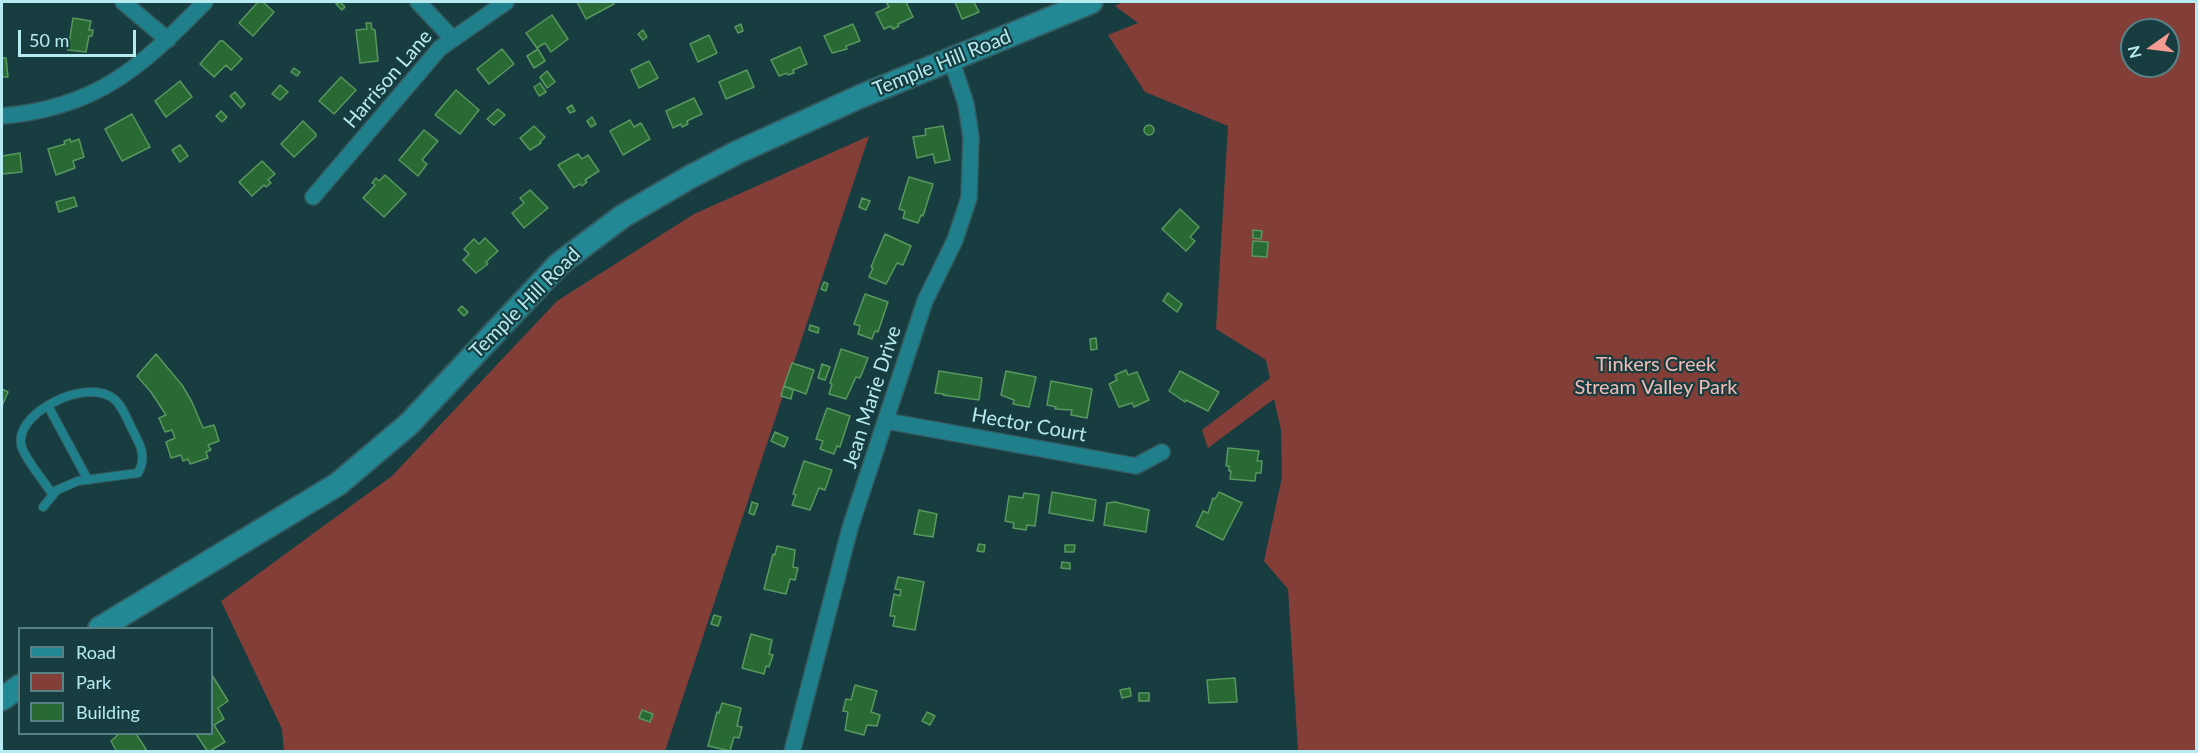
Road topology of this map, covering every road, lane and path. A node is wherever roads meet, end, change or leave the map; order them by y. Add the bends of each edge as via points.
1 (123, 2) edge
2 (205, 2) edge
3 (418, 2) edge
4 (506, 2) edge
5 (1091, 2) edge
6 (452, 38) junction
7 (168, 40) junction
8 (951, 59) junction
9 (2, 116) edge
10 (313, 197) dead end
11 (48, 406) junction
12 (886, 421) junction
13 (1162, 452) dead end
14 (88, 480) junction
15 (53, 495) junction
16 (43, 507) dead end
17 (102, 627) edge
18 (18, 687) edge
19 (2, 699) edge
20 (792, 752) edge

1 - 7 street
2 - 7 street
3 - 6 street
4 - 6 street, Harrison Lane
5 - 8 main road, Temple Hill Road
6 - 10 street, Harrison Lane via 430,58
7 - 9 street via 117,81 93,93 51,109
8 - 12 street, Jean Marie Drive via 972,137 969,198 955,240 925,301
8 - 17 main road, Temple Hill Road via 738,152 623,216 559,264 409,424 338,484
11 - 14 lane
11 - 14 lane via 87,391 102,392 116,400 143,450 142,465 138,473
11 - 15 lane via 21,432 22,447
12 - 13 street, Hector Court via 1136,466
12 - 20 street, Jean Marie Drive via 850,528
14 - 15 lane via 57,490
15 - 16 lane
18 - 19 main road

